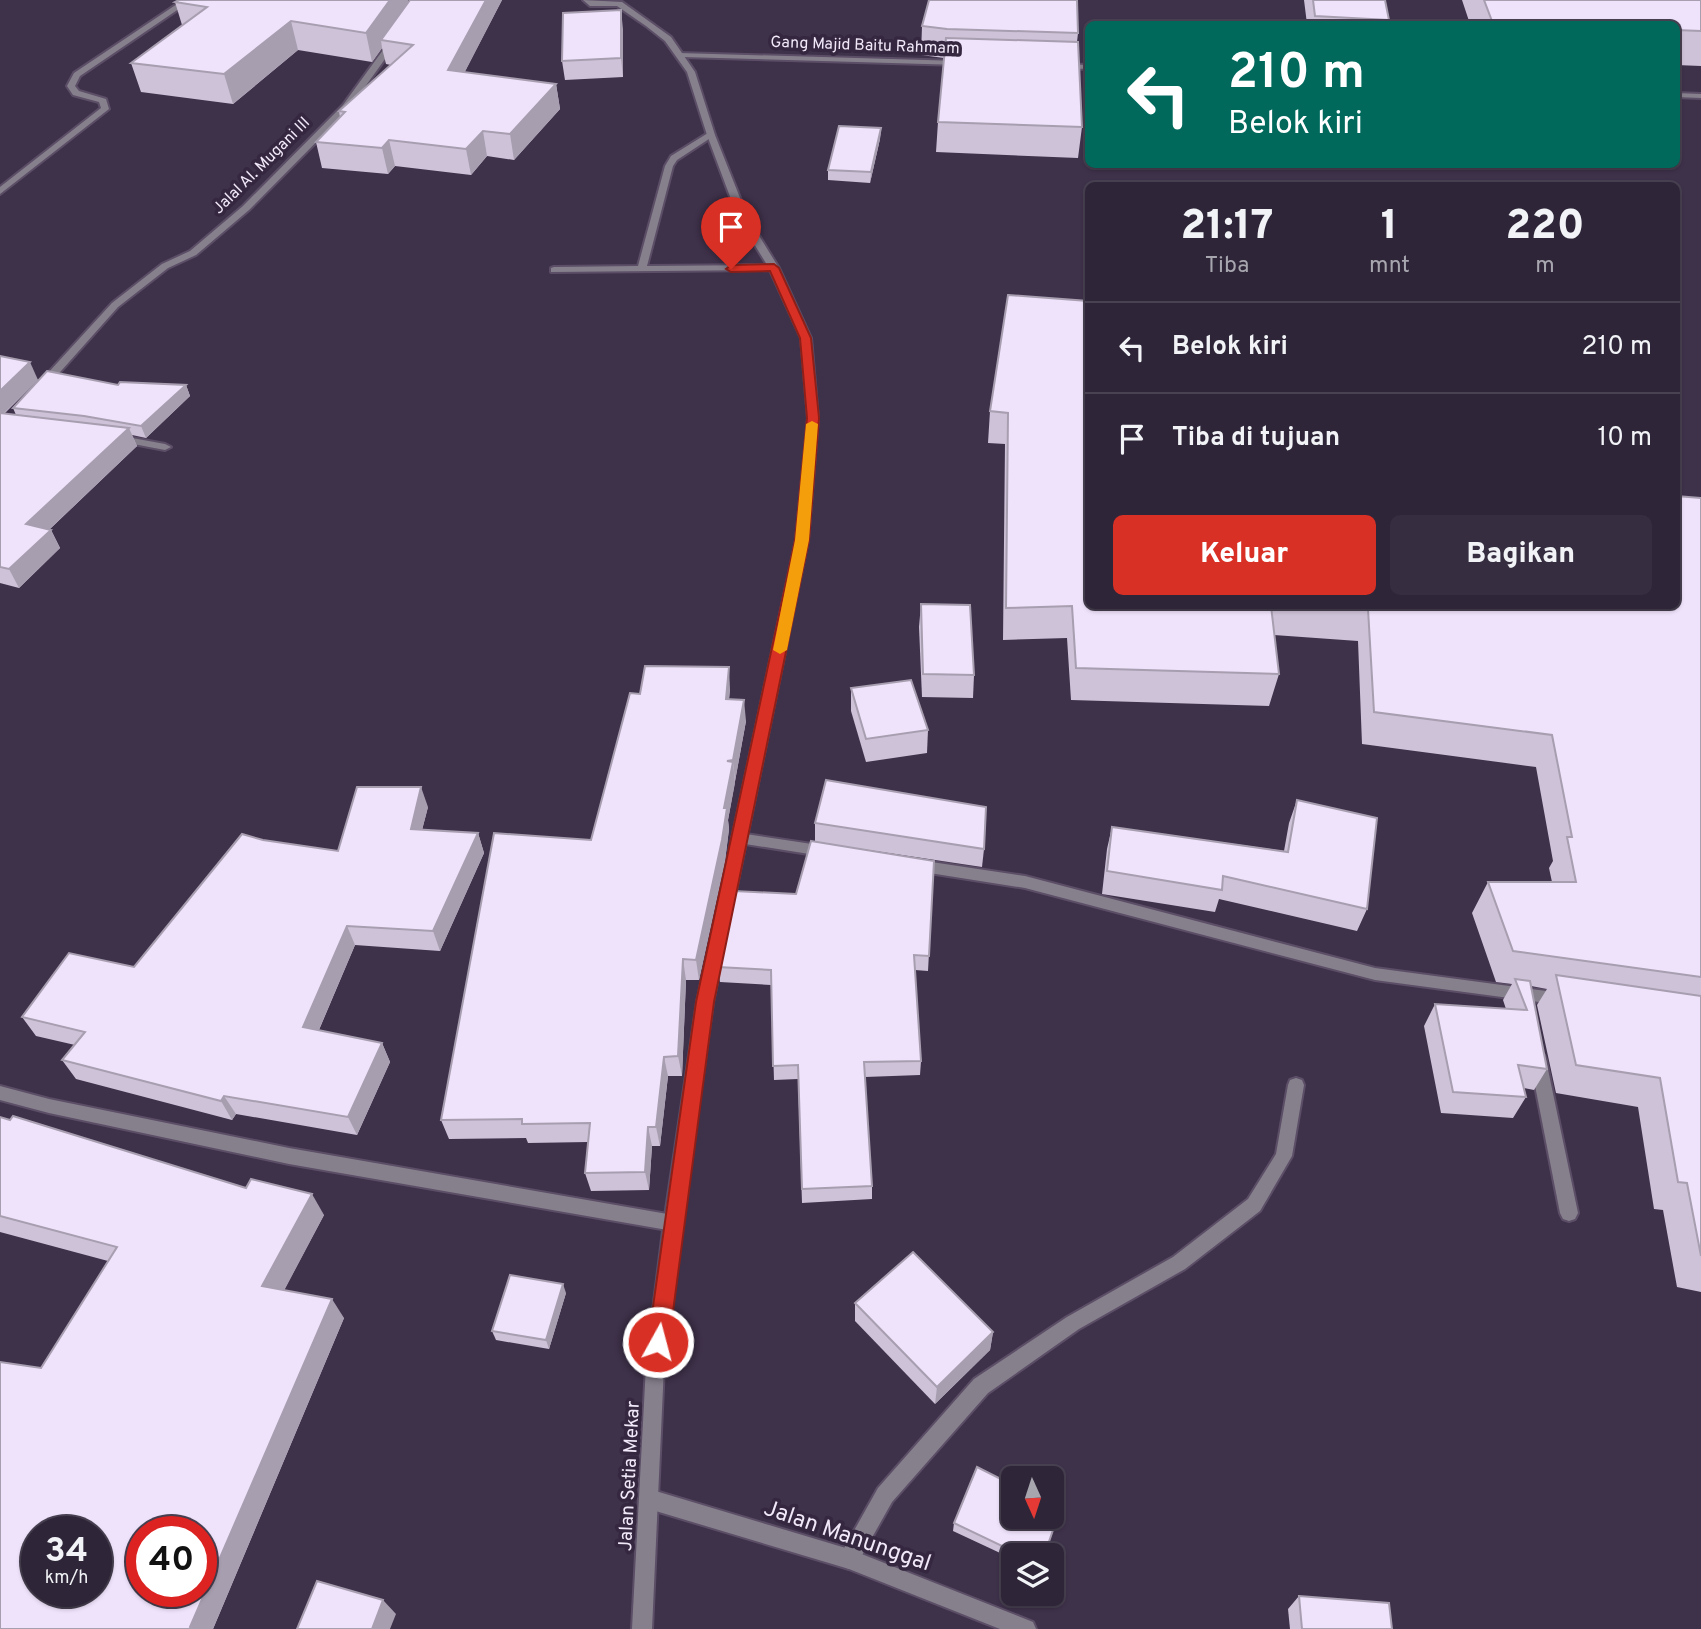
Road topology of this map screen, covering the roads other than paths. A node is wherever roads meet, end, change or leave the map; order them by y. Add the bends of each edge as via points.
1 (188, 0) edge
2 (587, 0) edge
3 (400, 33) edge
4 (682, 55) junction
5 (971, 64) edge
6 (1050, 66) edge
7 (1085, 67) edge
8 (1680, 95) edge
9 (1701, 96) edge
10 (711, 135) junction
11 (0, 191) edge
12 (774, 268) junction
13 (642, 269) junction
14 (554, 270) dead end
15 (35, 394) edge
16 (102, 435) edge
17 (165, 447) dead end
18 (739, 838) junction
19 (1579, 1002) edge
20 (1536, 1049) edge
21 (1296, 1085) dead end
22 (0, 1093) edge
23 (1569, 1213) dead end
24 (673, 1223) junction
25 (649, 1499) junction
26 (849, 1559) junction
27 (642, 1629) edge
28 (1026, 1629) edge

1 - 11 street via 77,75 71,86 76,93 103,101 105,109
2 - 4 street, Jalan Setia Mekar via 590,4 618,4 668,39
3 - 15 street, Jalal Al. Mugani III via 346,107 246,208 193,253 165,266 115,305
4 - 5 street, Gang Majid Baitu Rahmam
4 - 10 street, Jalan Setia Mekar
6 - 7 street
8 - 9 street
10 - 12 street, Jalan Setia Mekar via 743,218
10 - 13 street via 669,166
12 - 13 street
12 - 18 street, Jalan Setia Mekar via 806,338 813,418 800,551
13 - 14 street
16 - 17 street
18 - 19 street via 1025,882 1376,974 1527,1001
18 - 24 street, Jalan Setia Mekar via 705,1002
20 - 23 street
21 - 26 street via 1284,1156 1254,1205 1180,1263 1073,1323 981,1386 885,1495
22 - 24 street via 289,1156
24 - 25 street, Jalan Setia Mekar via 655,1366
25 - 26 street, Jalan Manunggal
25 - 27 street, Jalan Setia Mekar
26 - 28 street, Jalan Manunggal

